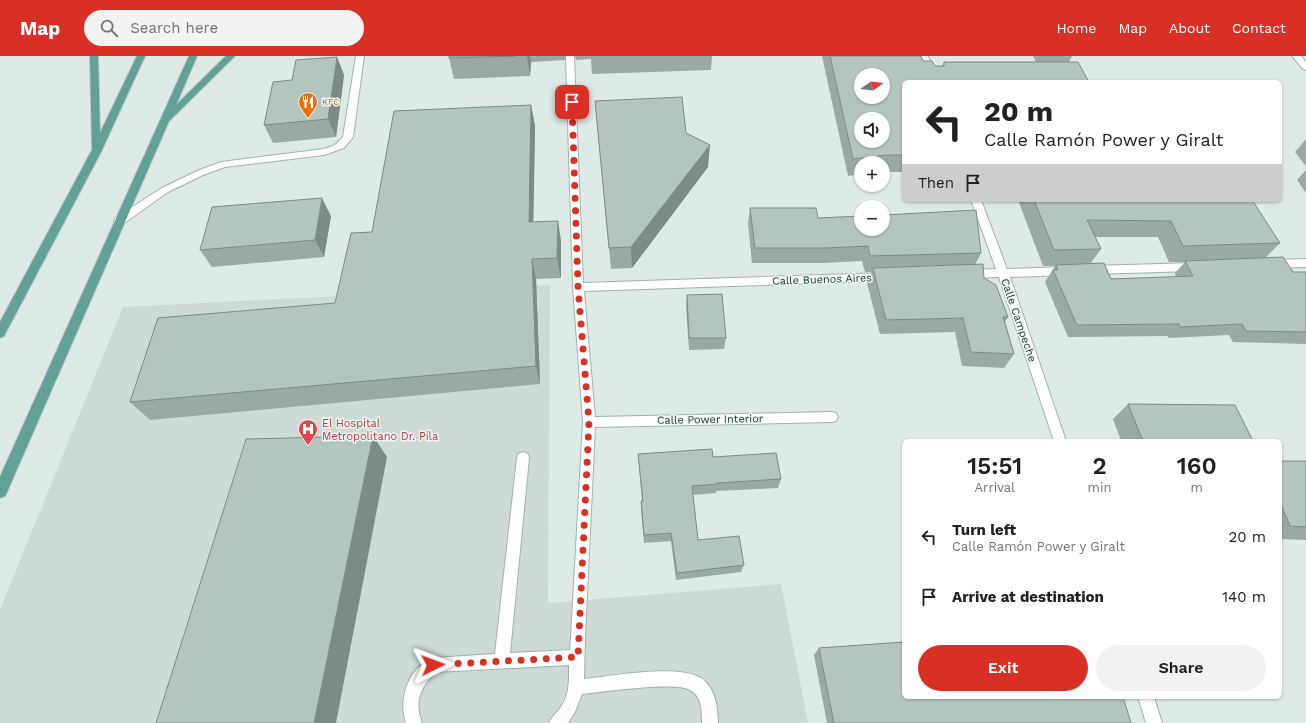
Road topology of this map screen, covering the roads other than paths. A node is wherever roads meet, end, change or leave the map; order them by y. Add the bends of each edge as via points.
1 (94, 56) edge
2 (141, 56) edge
3 (193, 56) edge
4 (231, 56) edge
5 (360, 56) edge
6 (570, 56) edge
7 (924, 56) edge
8 (1296, 56) edge
9 (1306, 67) edge
10 (932, 80) edge
11 (163, 123) junction
12 (96, 152) junction
13 (977, 202) edge
14 (119, 221) junction
15 (1306, 263) edge
16 (1258, 265) edge
17 (1202, 267) edge
18 (1003, 273) junction
19 (956, 275) edge
20 (893, 277) edge
21 (578, 287) junction
22 (0, 333) edge
23 (832, 416) dead end
24 (589, 422) junction
25 (1059, 439) edge
26 (523, 458) dead end
27 (0, 492) edge
28 (578, 657) junction
29 (502, 661) junction
30 (576, 687) junction
31 (1147, 699) edge
32 (414, 723) edge
33 (557, 723) edge
34 (710, 723) edge
35 (1154, 723) edge

1 - 12 main road
2 - 12 main road
3 - 11 main road
4 - 11 main road
5 - 14 street via 348,137 337,149 224,164 165,190
6 - 21 street
7 - 10 street
8 - 9 street
11 - 14 main road
12 - 22 main road
13 - 18 street, Calle Campeche
14 - 27 main road
15 - 16 street
17 - 18 street
18 - 19 street
18 - 25 street, Calle Campeche
20 - 21 street, Calle Buenos Aires
21 - 24 street
23 - 24 street, Calle Power Interior
24 - 28 street
26 - 29 street
28 - 29 street
28 - 30 street
29 - 32 street via 433,665 423,673 411,695 410,706
30 - 33 street via 574,700 568,712
30 - 34 street via 686,680 703,692 711,711
31 - 35 street

